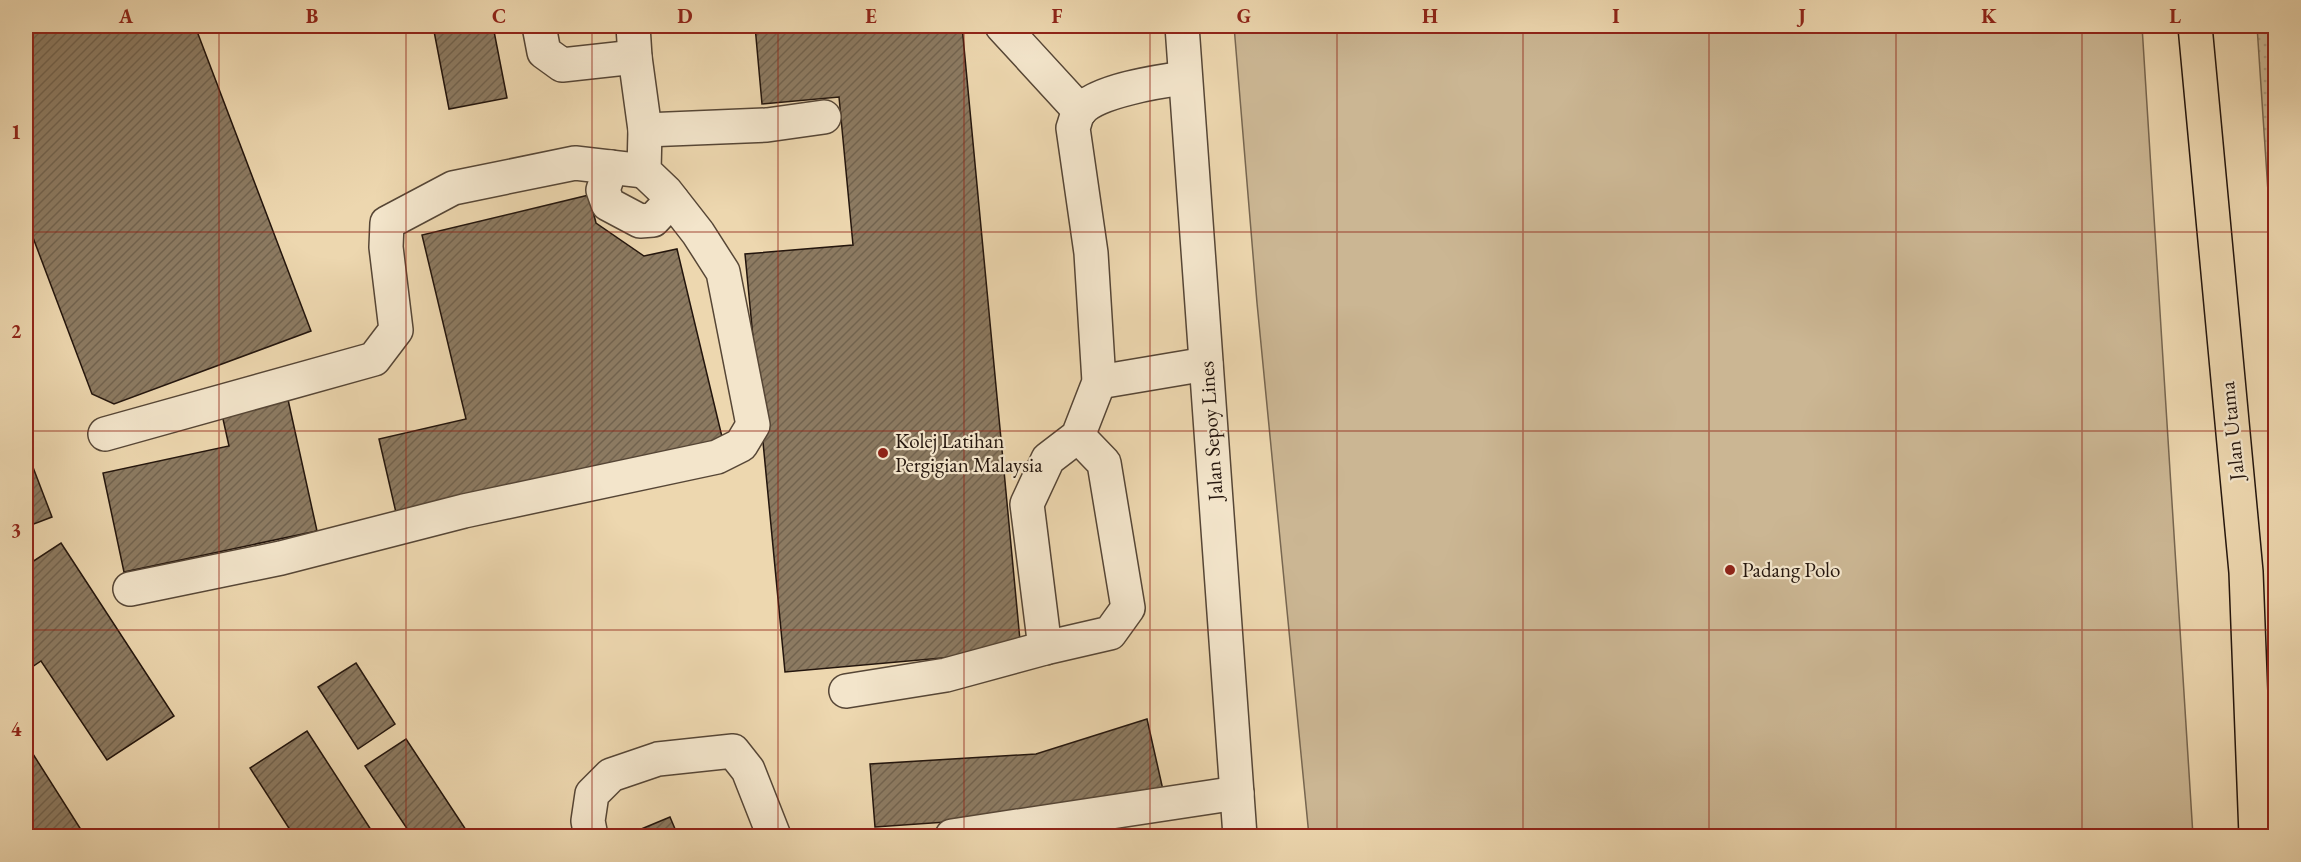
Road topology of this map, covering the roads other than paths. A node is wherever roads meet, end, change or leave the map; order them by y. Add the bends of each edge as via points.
1 (539, 26) edge
2 (1002, 26) edge
3 (1182, 26) edge
4 (2195, 26) edge
5 (634, 41) edge
6 (1185, 78) junction
7 (1080, 111) junction
8 (824, 117) dead end
9 (645, 130) junction
10 (610, 167) junction
11 (644, 171) junction
12 (672, 200) junction
13 (1206, 364) junction
14 (1099, 381) junction
15 (105, 434) dead end
16 (1078, 436) junction
17 (130, 589) dead end
18 (1045, 648) junction
19 (846, 691) dead end
20 (1237, 793) junction
21 (1025, 831) edge
22 (591, 837) edge
23 (774, 837) edge
24 (952, 837) edge
25 (1240, 837) edge
26 (2256, 837) edge

1 - 5 street via 544,52 562,65
2 - 7 street
3 - 6 street, Jalan Sepoy Lines
4 - 26 main road, Jalan Utama via 2246,572
5 - 9 street
6 - 7 street via 1142,84 1093,101
6 - 13 street, Jalan Sepoy Lines
7 - 14 street via 1072,128 1091,253
8 - 9 street
9 - 11 street
10 - 11 street
10 - 12 street via 603,190 608,204 640,221 653,220
10 - 15 street via 574,163 453,188 387,223 386,247 396,330 375,359
11 - 12 street
12 - 17 street via 723,273 753,424 741,445 717,457
13 - 14 street
13 - 20 street, Jalan Sepoy Lines
14 - 16 street
16 - 18 street via 1048,459 1028,504
16 - 18 street via 1104,463 1128,608 1110,633
18 - 19 street via 946,675
20 - 21 street
20 - 25 street, Jalan Sepoy Lines
21 - 24 street
22 - 23 street via 588,821 592,794 611,775 658,759 733,752 748,770

